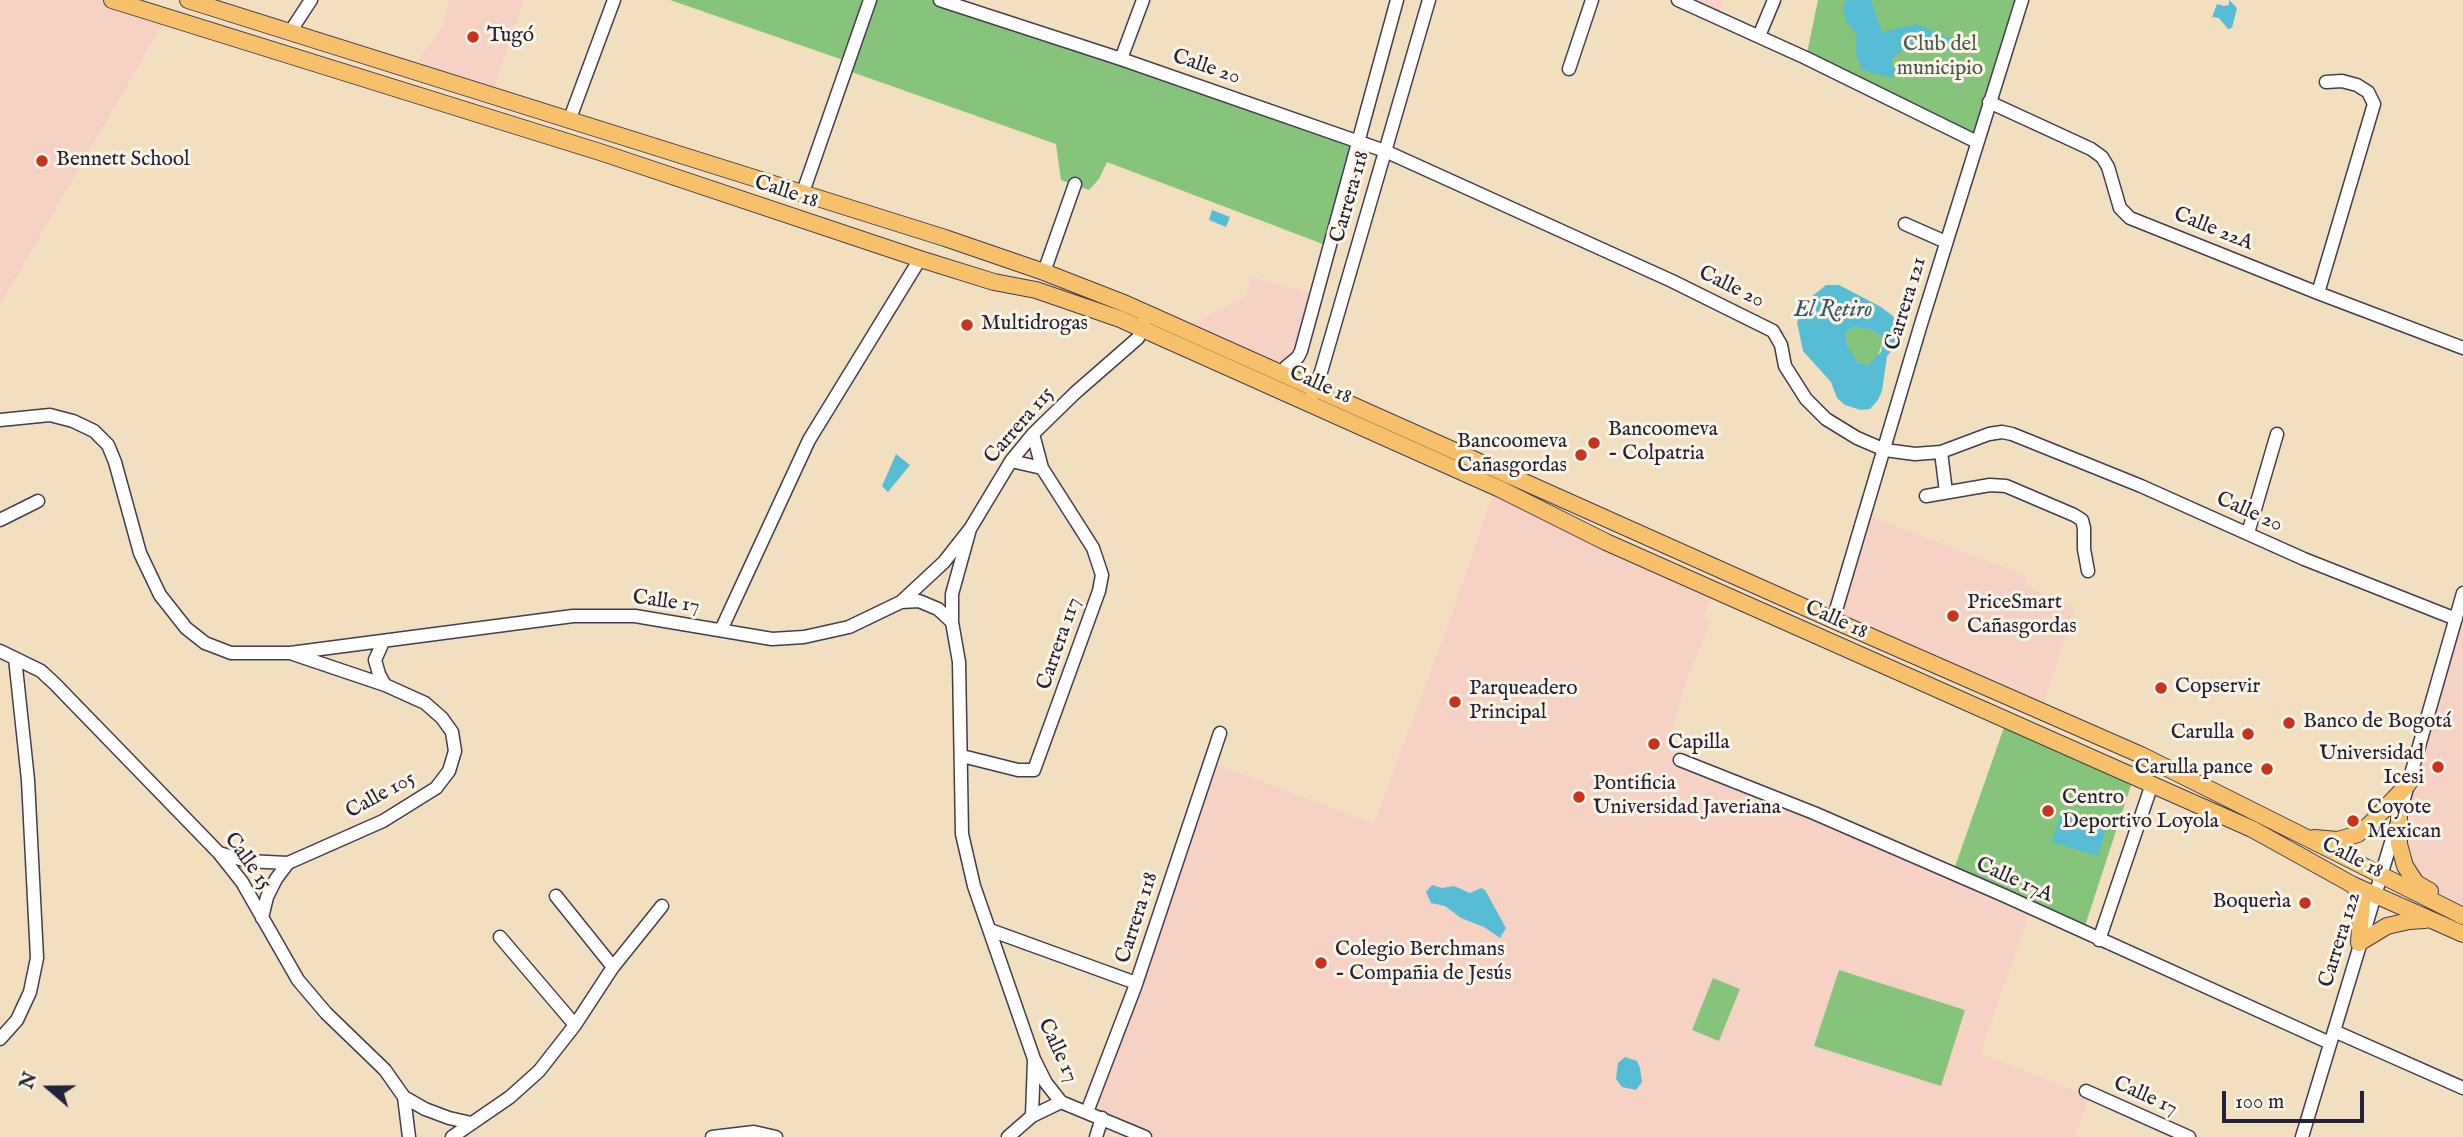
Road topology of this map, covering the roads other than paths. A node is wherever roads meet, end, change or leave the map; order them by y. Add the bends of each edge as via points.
1 (113, 0) edge
2 (188, 0) edge
3 (311, 0) edge
4 (614, 0) edge
5 (870, 0) edge
6 (940, 0) edge
7 (1143, 0) edge
8 (1397, 0) edge
9 (1429, 0) edge
10 (1592, 0) edge
11 (1678, 0) edge
12 (1774, 0) edge
13 (2022, 0) edge
14 (290, 32) junction
15 (1759, 36) junction
16 (1121, 59) junction
17 (1569, 69) dead end
18 (2326, 82) dead end
19 (1989, 102) junction
20 (569, 121) junction
21 (1358, 142) junction
22 (1977, 142) junction
23 (1385, 151) junction
24 (1075, 184) dead end
25 (802, 195) junction
26 (1905, 223) dead end
27 (1946, 242) junction
28 (919, 259) junction
29 (1044, 272) junction
30 (2318, 293) junction
31 (1144, 321) junction
32 (2463, 348) edge
33 (1286, 366) dead end
34 (1312, 396) junction
35 (0, 420) edge
36 (1033, 434) junction
37 (2277, 434) dead end
38 (1885, 450) junction
39 (1941, 452) junction
40 (1011, 461) junction
41 (1042, 468) junction
42 (1946, 492) junction
43 (1926, 496) dead end
44 (38, 501) dead end
45 (0, 520) edge
46 (970, 529) junction
47 (2248, 533) junction
48 (2088, 571) dead end
49 (2463, 593) edge
50 (901, 601) junction
51 (2456, 619) junction
52 (1833, 621) junction
53 (952, 622) junction
54 (721, 630) junction
55 (383, 642) junction
56 (0, 651) edge
57 (290, 653) junction
58 (15, 657) junction
59 (385, 685) junction
60 (1220, 733) dead end
61 (962, 756) junction
62 (1680, 760) dead end
63 (2409, 783) junction
64 (2152, 784) junction
65 (2399, 816) junction
66 (2305, 837) junction
67 (219, 853) junction
68 (288, 863) junction
69 (2381, 876) junction
70 (2353, 885) junction
71 (2375, 895) junction
72 (556, 896) dead end
73 (662, 906) dead end
74 (2463, 908) edge
75 (2463, 916) edge
76 (262, 918) junction
77 (2430, 921) junction
78 (990, 930) junction
79 (2463, 934) edge
80 (500, 937) dead end
81 (2099, 940) junction
82 (2359, 943) junction
83 (613, 967) junction
84 (1136, 983) junction
85 (575, 1025) junction
86 (2332, 1037) junction
87 (0, 1039) edge
88 (1034, 1059) junction
89 (2463, 1088) edge
90 (2086, 1091) dead end
91 (404, 1097) junction
92 (1061, 1102) junction
93 (1087, 1112) junction
94 (1032, 1116) junction
95 (1102, 1118) junction
96 (471, 1123) junction
97 (409, 1137) edge
98 (452, 1137) edge
99 (712, 1137) edge
100 (776, 1137) edge
101 (1007, 1137) edge
102 (1096, 1137) edge
103 (1145, 1137) edge
104 (2189, 1137) edge
105 (2302, 1137) edge

1 - 28 main road, Calle 18 via 603,153
2 - 14 main road, Calle 18
3 - 14 street
4 - 20 street
5 - 25 street
6 - 16 street, Calle 20
7 - 16 street
8 - 21 street
9 - 23 street, Carrera 118
10 - 17 street
11 - 15 street
12 - 15 street
13 - 19 street, Carrera 121
14 - 20 main road, Calle 18
15 - 22 street
16 - 21 street, Calle 20
18 - 30 street via 2357,85 2368,92 2374,104
19 - 22 street, Carrera 121
19 - 30 street, Calle 22A via 2102,157 2120,208 2130,218
20 - 25 main road, Calle 18
21 - 23 street, Calle 20
21 - 33 street via 1301,351
22 - 27 street, Carrera 121
23 - 34 street, Carrera 118
23 - 38 street, Calle 20 via 1773,331 1784,366 1806,399 1826,419
24 - 29 street
25 - 29 main road, Calle 18
26 - 27 street
27 - 38 street, Carrera 121
28 - 31 main road, Calle 18
28 - 54 street via 809,440
29 - 31 main road, Calle 18
30 - 32 street, Calle 22A
31 - 34 main road, Calle 18
31 - 36 street, Carrera 115 via 1138,338
34 - 52 main road, Calle 18 via 1565,499
34 - 64 main road, Calle 18 via 1606,542
35 - 57 street, Calle 17 via 50,415 94,431 116,462 140,553 160,595 186,628 205,643 231,653
36 - 40 street, Carrera 115
36 - 41 street, Carrera 117
37 - 47 street
38 - 39 street, Calle 20
38 - 52 street, Carrera 121
39 - 42 street
39 - 47 street, Calle 20 via 1989,434 2012,434
40 - 41 street
40 - 46 street, Carrera 115
41 - 61 street, Carrera 117 via 1099,561 1099,591 1034,770
42 - 43 street
42 - 48 street via 2006,486 2074,515 2082,520
44 - 45 street
46 - 50 street, Carrera 115 via 944,562
46 - 53 street, Calle 17 via 952,594
47 - 51 street, Calle 20
49 - 51 street, Carrera 122
50 - 53 street via 938,608
50 - 54 street, Calle 17 via 849,627 804,638 772,639
51 - 63 street, Carrera 122
52 - 66 main road, Calle 18 via 2153,761
53 - 61 street, Calle 17 via 959,662
54 - 55 street, Calle 17 via 635,616 573,617
55 - 57 street, Calle 17
55 - 59 street via 375,660
56 - 58 street, Calle 15
57 - 59 street, Calle 105
58 - 67 street, Calle 15 via 55,684
58 - 87 street via 28,780 37,958 26,1002
59 - 68 street, Calle 105 via 425,704 442,718 452,732 455,751 449,771 436,788 383,821
60 - 84 street, Carrera 118
61 - 78 street, Calle 17 via 962,834
62 - 81 street, Calle 17A via 1814,813
63 - 65 street, Carrera 122
63 - 66 main road via 2358,834 2338,840
64 - 70 main road, Calle 18 via 2252,829
64 - 81 street
65 - 69 street, Carrera 122
65 - 74 main road via 2399,844 2413,879
66 - 69 main road, Calle 18
67 - 68 street, Calle 105 via 247,861
67 - 76 street, Calle 15
68 - 76 street via 272,888
69 - 71 street, Carrera 122
69 - 75 main road, Calle 18
70 - 71 main road, Calle 18
70 - 82 main road via 2362,901
71 - 77 main road, Calle 18
71 - 82 street, Carrera 122
72 - 83 street
73 - 83 street
76 - 91 street, Calle 15 via 298,980 385,1070
77 - 79 main road, Calle 18
77 - 82 main road via 2398,923
78 - 84 street
78 - 88 street, Calle 17
80 - 85 street
81 - 86 street, Calle 17A
82 - 86 street, Carrera 122
83 - 85 street
84 - 93 street, Carrera 118
85 - 96 street via 539,1071
86 - 89 street, Calle 17A
86 - 105 street, Carrera 122
88 - 92 street, Calle 17
88 - 94 street
90 - 104 street, Calle 17
91 - 96 street via 425,1109
91 - 97 street, Calle 15
92 - 93 street
92 - 94 street
93 - 95 street
94 - 101 street
95 - 102 street
95 - 103 street
96 - 98 street
99 - 100 street via 754,1132

